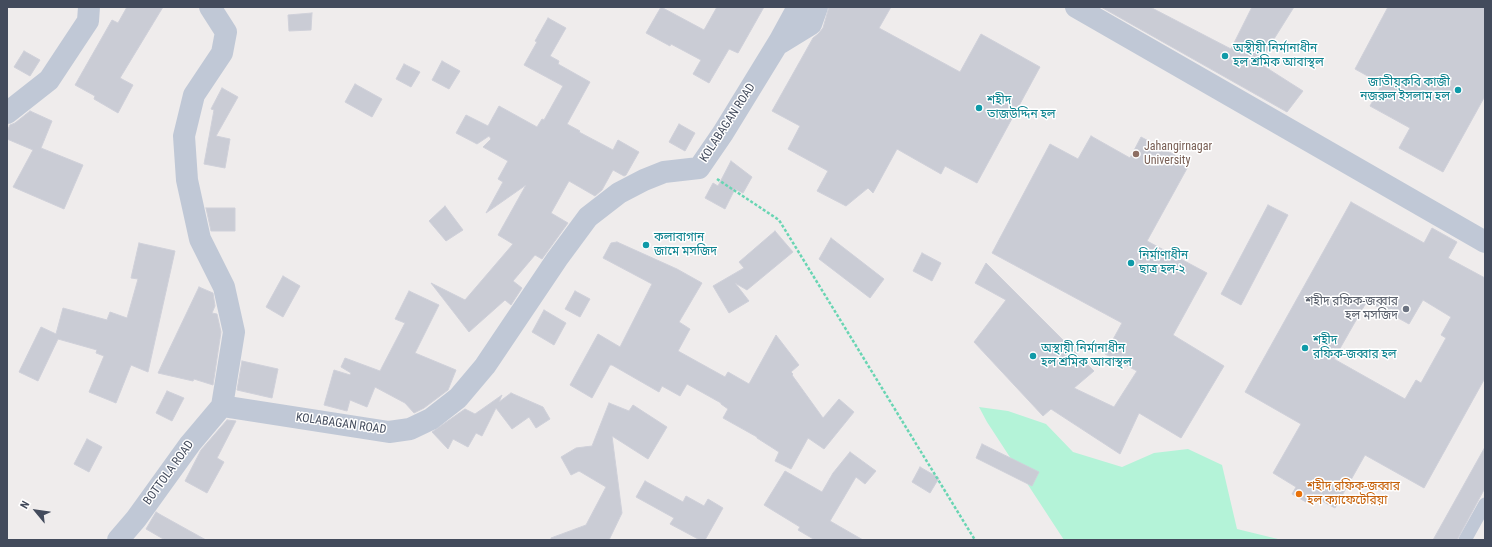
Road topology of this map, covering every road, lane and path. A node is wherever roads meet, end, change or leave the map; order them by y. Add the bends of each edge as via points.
1 (89, 7) edge
2 (210, 7) edge
3 (798, 7) edge
4 (817, 7) edge
5 (1076, 7) edge
6 (777, 45) junction
7 (7, 113) edge
8 (699, 168) junction
9 (1485, 242) edge
10 (222, 406) junction
11 (1485, 504) edge
12 (118, 540) edge
13 (975, 540) edge
14 (1465, 540) edge

1 - 7 street via 88,21 49,80
2 - 10 street via 226,32 222,53 194,95 184,136 187,180 200,239 224,287 234,332
3 - 6 street, KOLABAGAN ROAD
4 - 6 street via 811,24
5 - 9 street
6 - 8 street, KOLABAGAN ROAD
8 - 10 street, KOLABAGAN ROAD via 664,172 644,180 619,193 588,217 485,366 458,398 431,419 410,429 389,432
8 - 13 path via 779,220
10 - 12 street, BOTTOLA ROAD
11 - 14 lane

